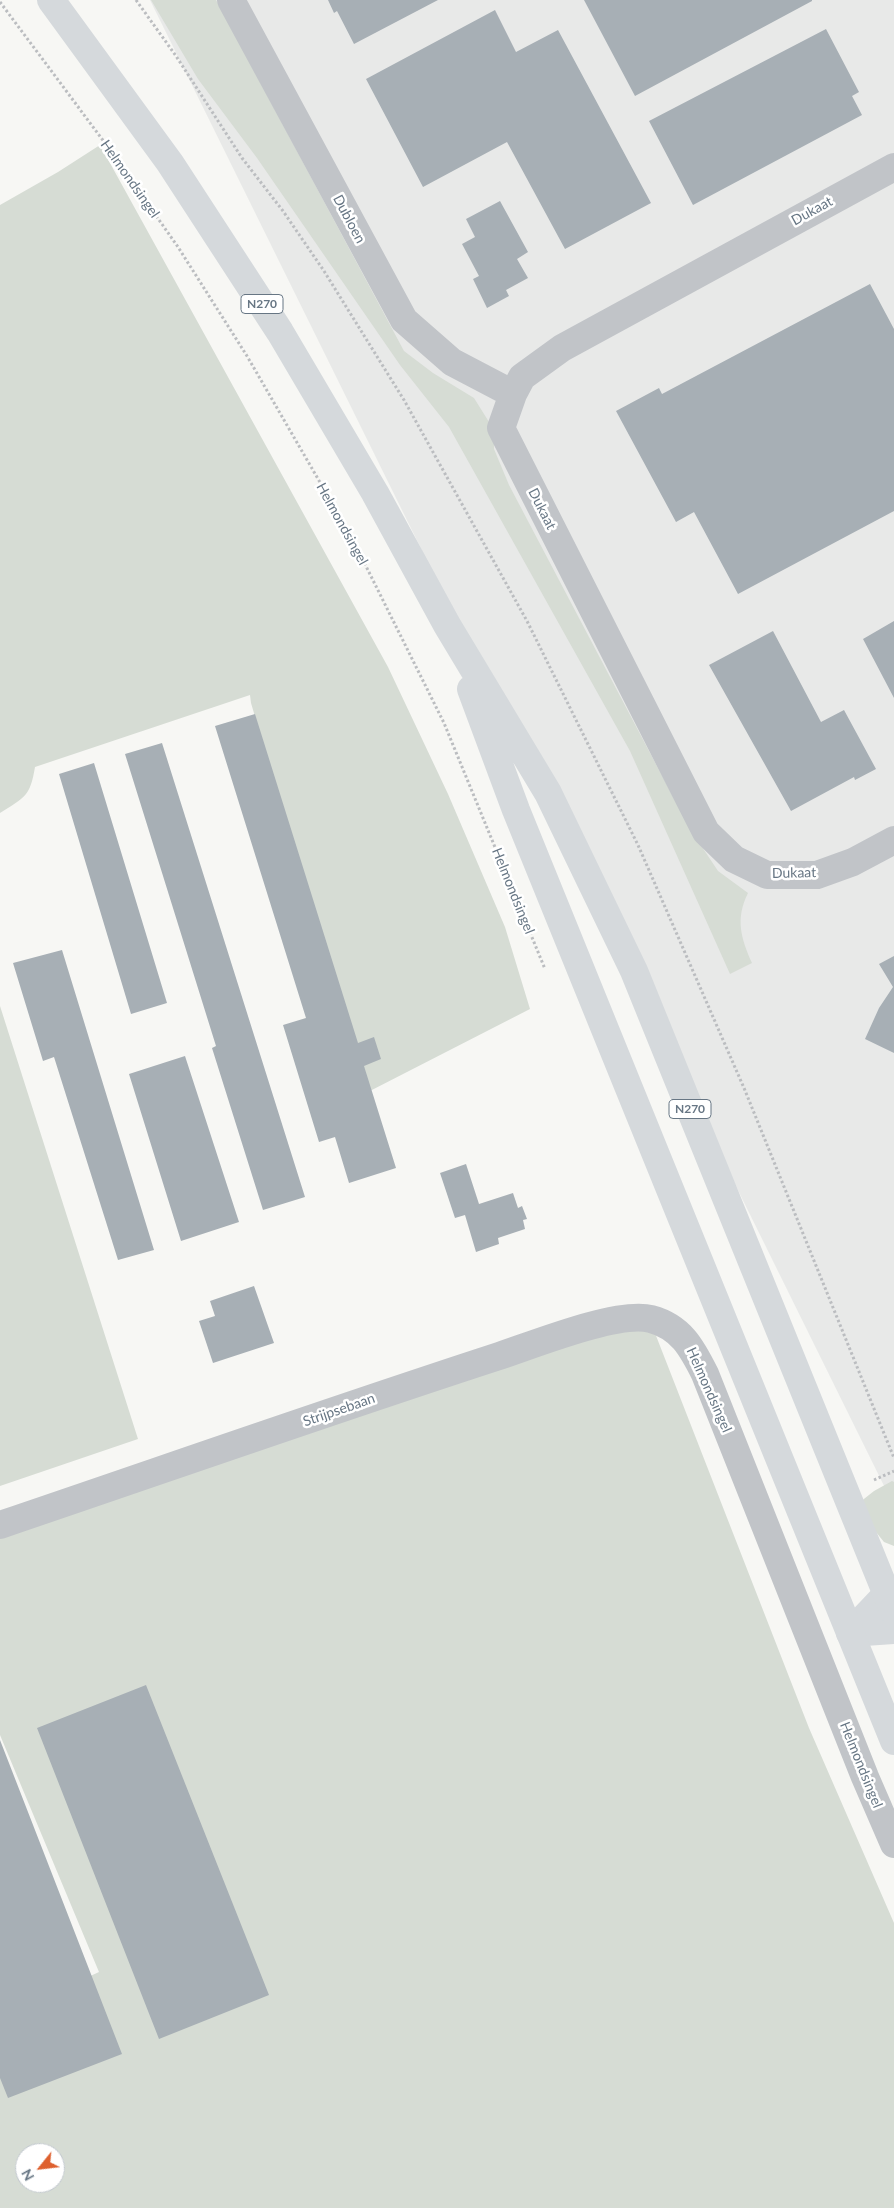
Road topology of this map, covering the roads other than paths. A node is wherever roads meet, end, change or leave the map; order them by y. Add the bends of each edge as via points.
1 (51, 0) edge
2 (231, 0) edge
3 (894, 167) edge
4 (513, 394) junction
5 (446, 625) junction
6 (894, 840) edge
7 (678, 1332) joint
8 (0, 1525) edge
9 (892, 1599) edge
10 (894, 1630) edge
11 (850, 1633) junction
12 (894, 1741) edge
13 (894, 1844) edge

1 - 5 main road, N270 via 170,163 280,332 375,493
2 - 4 street, Dubloen via 404,320 452,362
3 - 4 street, Dukaat via 562,348 522,378
4 - 6 street, Dukaat via 501,428 706,832 734,859 767,875 817,875 853,862
5 - 9 main road, N270 via 548,793 634,972
5 - 11 main road, N270 via 516,810
7 - 8 street, Strijpsebaan via 650,1319 613,1319
7 - 13 street, Helmondsingel via 693,1350 705,1374
9 - 11 main road
10 - 11 main road
11 - 12 main road, N270

